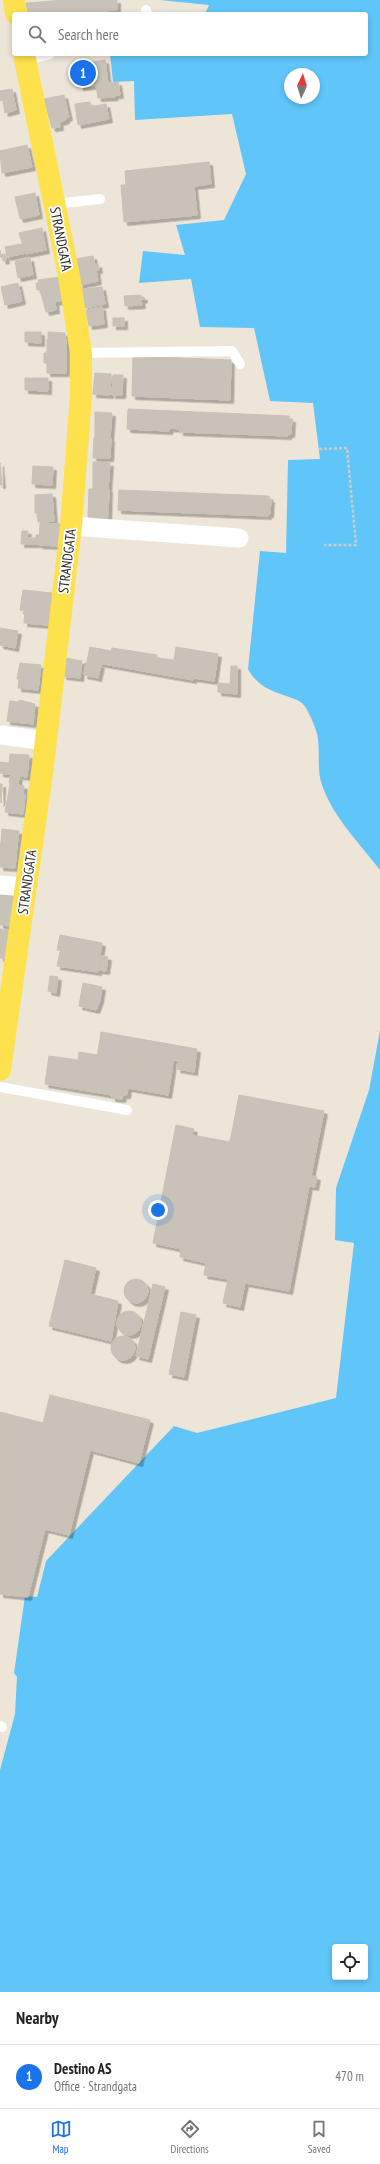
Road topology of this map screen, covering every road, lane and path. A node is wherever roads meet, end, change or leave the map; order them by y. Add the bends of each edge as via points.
1 (14, 0) edge
2 (16, 12) edge
3 (25, 57) edge
4 (100, 199) dead end
5 (54, 204) junction
6 (81, 353) junction
7 (240, 364) dead end
8 (319, 449) dead end
9 (71, 526) junction
10 (238, 538) dead end
11 (324, 545) dead end
12 (0, 735) edge
13 (46, 741) junction
14 (0, 885) edge
15 (26, 887) junction
16 (0, 1070) edge
17 (0, 1087) edge
18 (127, 1110) dead end

1 - 2 main road
3 - 5 main road, STRANDGATA
4 - 5 lane
5 - 6 main road, STRANDGATA
6 - 7 lane via 232,351
6 - 9 main road, STRANDGATA via 81,396
8 - 11 path via 347,448 356,545
9 - 10 street
9 - 13 main road, STRANDGATA
12 - 13 street
13 - 15 main road, STRANDGATA
14 - 15 street
15 - 16 main road, STRANDGATA
17 - 18 lane

